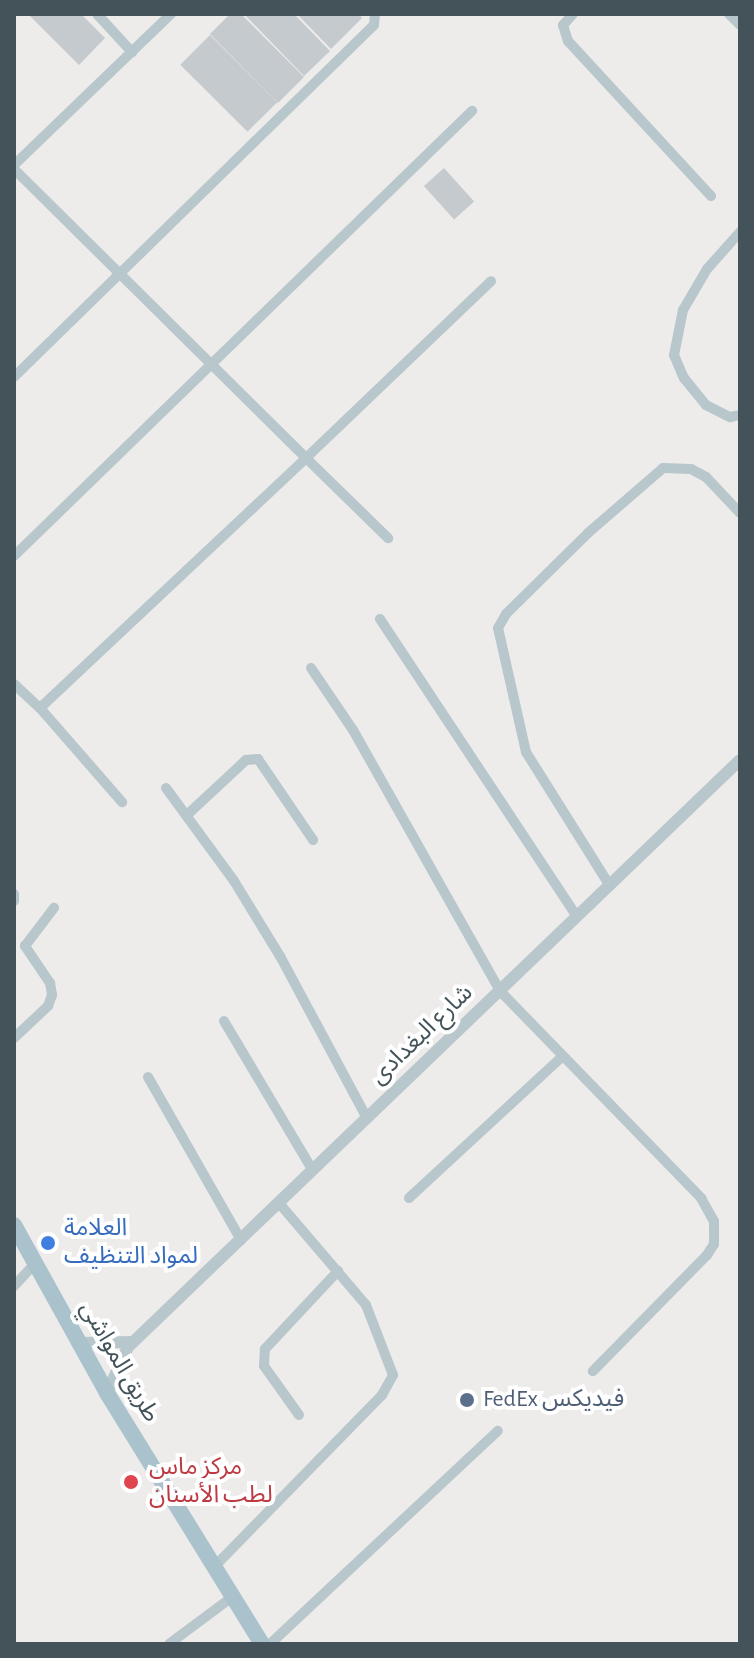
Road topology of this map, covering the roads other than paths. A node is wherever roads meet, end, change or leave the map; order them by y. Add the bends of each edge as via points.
1 (97, 14) edge
2 (171, 14) edge
3 (375, 14) edge
4 (573, 14) edge
5 (729, 14) edge
6 (740, 25) edge
7 (132, 52) junction
8 (472, 111) dead end
9 (14, 167) edge
10 (711, 196) dead end
11 (740, 232) edge
12 (118, 276) junction
13 (491, 281) dead end
14 (213, 364) junction
15 (14, 377) edge
16 (740, 415) edge
17 (306, 458) junction
18 (740, 513) edge
19 (388, 538) dead end
20 (14, 556) edge
21 (380, 619) dead end
22 (311, 668) dead end
23 (14, 684) edge
24 (40, 708) junction
25 (740, 760) edge
26 (166, 788) dead end
27 (122, 802) dead end
28 (187, 815) junction
29 (313, 840) dead end
30 (610, 886) junction
31 (14, 894) edge
32 (14, 901) edge
33 (54, 908) dead end
34 (577, 917) junction
35 (500, 991) junction
36 (224, 1021) dead end
37 (14, 1038) edge
38 (562, 1057) junction
39 (148, 1077) dead end
40 (367, 1118) junction
41 (313, 1171) junction
42 (409, 1198) dead end
43 (279, 1203) junction
44 (14, 1225) edge
45 (241, 1240) junction
46 (36, 1262) junction
47 (338, 1271) junction
48 (14, 1286) edge
49 (133, 1342) junction
50 (77, 1343) junction
51 (593, 1371) dead end
52 (107, 1393) junction
53 (299, 1415) dead end
54 (498, 1431) dead end
55 (216, 1565) junction
56 (235, 1595) junction
57 (169, 1644) edge
58 (262, 1644) edge
59 (270, 1644) edge

1 - 7 street
2 - 7 street
3 - 12 street via 374,25
4 - 10 street via 563,25 568,41
5 - 6 street
7 - 9 street
8 - 14 street
9 - 12 street
11 - 16 street via 707,269 683,310 674,355 706,405 730,417
12 - 14 street
12 - 15 street
13 - 17 street
14 - 17 street
14 - 20 street
17 - 19 street
17 - 24 street
18 - 30 street via 706,477 691,469 663,468 578,543 498,628 526,752
21 - 34 street
22 - 35 street via 353,730
23 - 24 street
24 - 27 street
25 - 30 street, شارع البغدادى
26 - 28 street
28 - 29 street via 246,760 258,759
28 - 40 street via 280,956
30 - 34 street, شارع البغدادى
31 - 32 street
33 - 37 street via 25,946 50,983 52,995 48,1006
34 - 35 street, شارع البغدادى
35 - 38 street
35 - 40 street, شارع البغدادى
36 - 41 street
38 - 42 street
38 - 51 street via 701,1198 715,1232 707,1255
39 - 45 street
40 - 41 street, شارع البغدادى
41 - 43 street, شارع البغدادى
43 - 45 street, شارع البغدادى
43 - 47 street
44 - 46 main road, طريق المواشي
45 - 49 street, شارع البغدادى
46 - 48 street
46 - 50 main road, طريق المواشي
47 - 53 street via 265,1349 264,1366
47 - 55 street via 366,1305 391,1366 390,1385
49 - 50 street
49 - 52 street, شارع البغدادى via 119,1360
50 - 52 main road, طريق المواشي
52 - 55 main road, طريق المواشي
54 - 59 street
55 - 56 main road, طريق المواشي
56 - 57 street
56 - 58 main road, طريق المواشي

